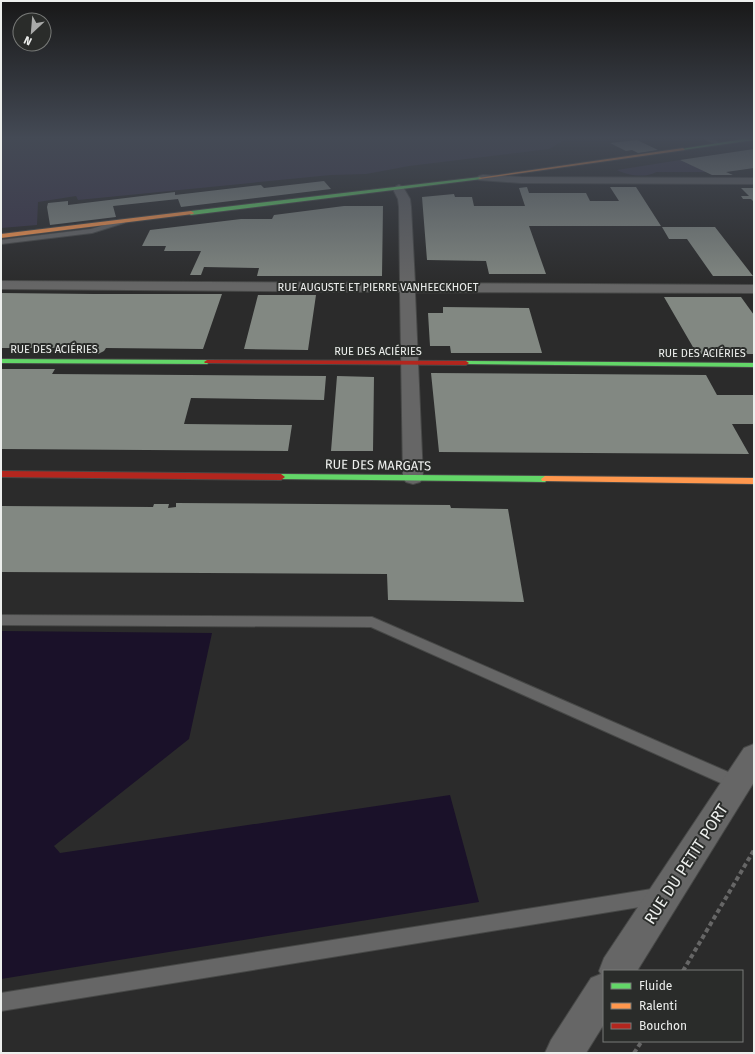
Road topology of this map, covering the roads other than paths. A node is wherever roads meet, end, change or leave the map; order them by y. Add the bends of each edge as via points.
1 (405, 188) edge
2 (399, 189) junction
3 (122, 222) junction
4 (1, 236) edge
5 (1, 242) edge
6 (1, 285) edge
7 (407, 287) junction
8 (754, 289) edge
9 (1, 361) edge
10 (410, 363) junction
11 (754, 365) edge
12 (1, 474) edge
13 (413, 478) junction
14 (754, 481) edge
15 (1, 620) edge
16 (754, 757) edge
17 (737, 784) junction
18 (666, 894) junction
19 (618, 970) edge
20 (603, 993) edge
21 (1, 1002) edge
22 (564, 1053) edge

1 - 2 street
2 - 3 street
2 - 7 street via 404,199
3 - 4 street
3 - 5 lane via 92,231
6 - 7 street, RUE AUGUSTE ET PIERRE VANHEECKHOET
7 - 8 street, RUE AUGUSTE ET PIERRE VANHEECKHOET
7 - 10 street
9 - 10 street, RUE DES ACIÉRIES
10 - 11 street, RUE DES ACIÉRIES
10 - 13 street
12 - 13 street, RUE DES MARGATS
13 - 14 street, RUE DES MARGATS
15 - 17 lane via 372,622
16 - 17 street, RUE DU PETIT PORT
17 - 18 street, RUE DU PETIT PORT
18 - 19 street, RUE DU PETIT PORT
18 - 21 lane
20 - 22 street

